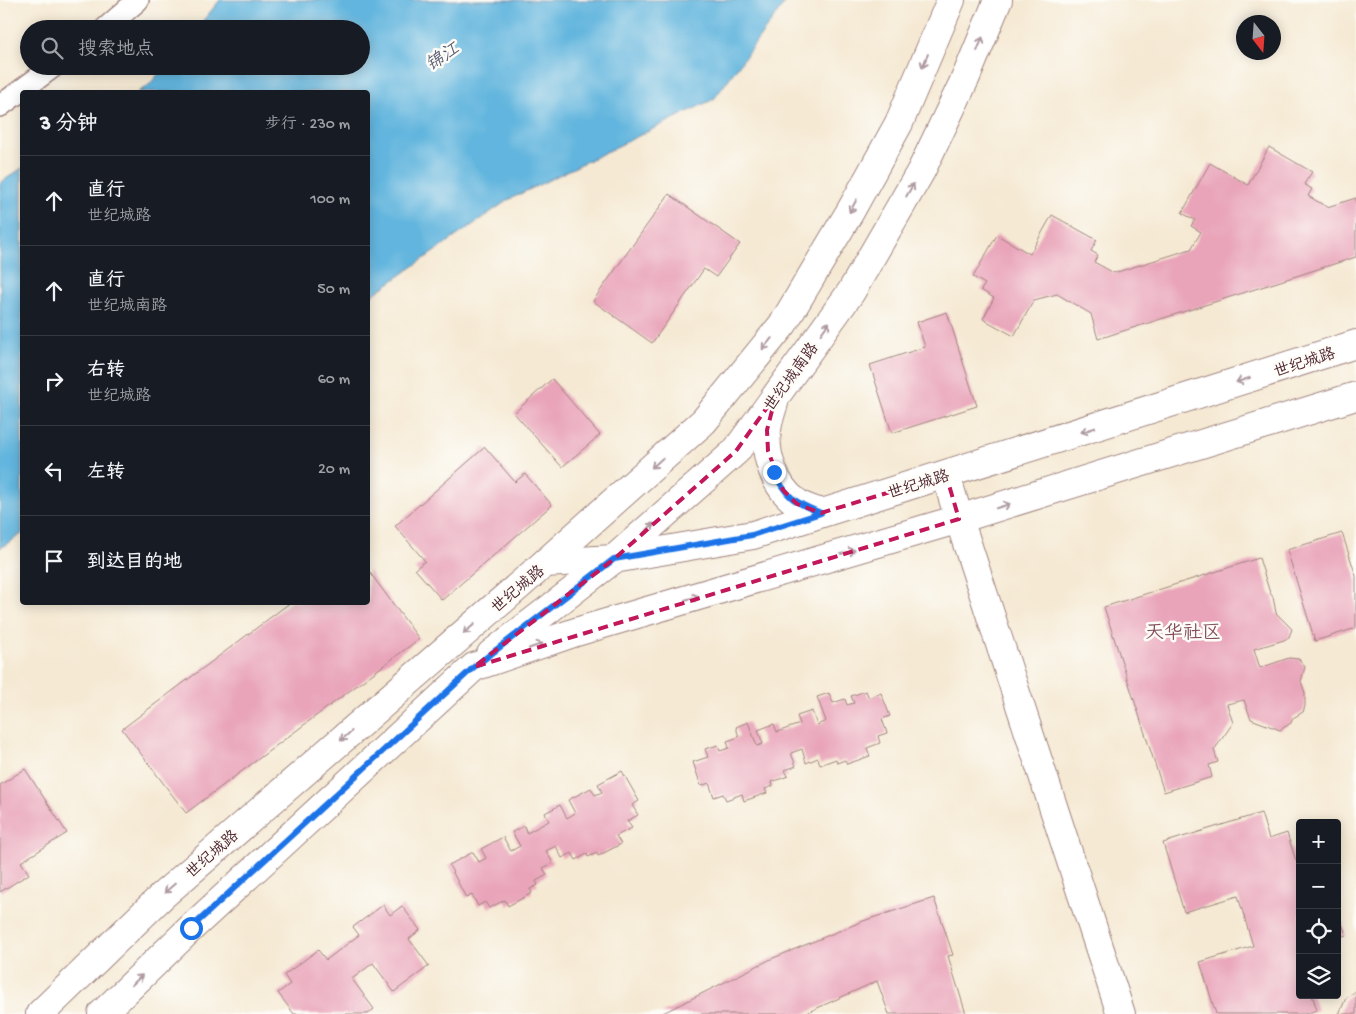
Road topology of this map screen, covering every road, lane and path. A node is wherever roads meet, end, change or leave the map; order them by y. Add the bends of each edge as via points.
1 (138, 0) edge
2 (951, 0) edge
3 (998, 0) edge
4 (115, 20) edge
5 (42, 75) edge
6 (22, 90) edge
7 (20, 91) edge
8 (0, 106) edge
9 (1356, 344) edge
10 (776, 395) junction
11 (1356, 396) edge
12 (946, 475) junction
13 (821, 513) junction
14 (959, 519) junction
15 (614, 559) junction
16 (545, 563) junction
17 (474, 667) junction
18 (40, 1014) edge
19 (102, 1014) edge
20 (1121, 1014) edge

1 - 4 street
2 -> 16 main road via 899,123 783,324 704,421
10 -> 3 main road, 世纪城南路 via 851,292 921,171
5 - 6 street
7 - 8 street
9 -> 12 main road, 世纪城路
10 - 13 main road via 767,430 774,472 783,490 797,504
15 -> 10 main road, 世纪城南路 via 736,451
14 -> 11 main road
12 - 13 main road, 世纪城路
12 - 14 main road
13 - 15 main road, 世纪城路 via 752,535
17 -> 14 main road via 576,632
14 - 20 main road
15 - 16 main road, 世纪城路
15 - 17 main road, 世纪城南路
16 -> 18 main road, 世纪城路 via 162,896
19 -> 17 main road

